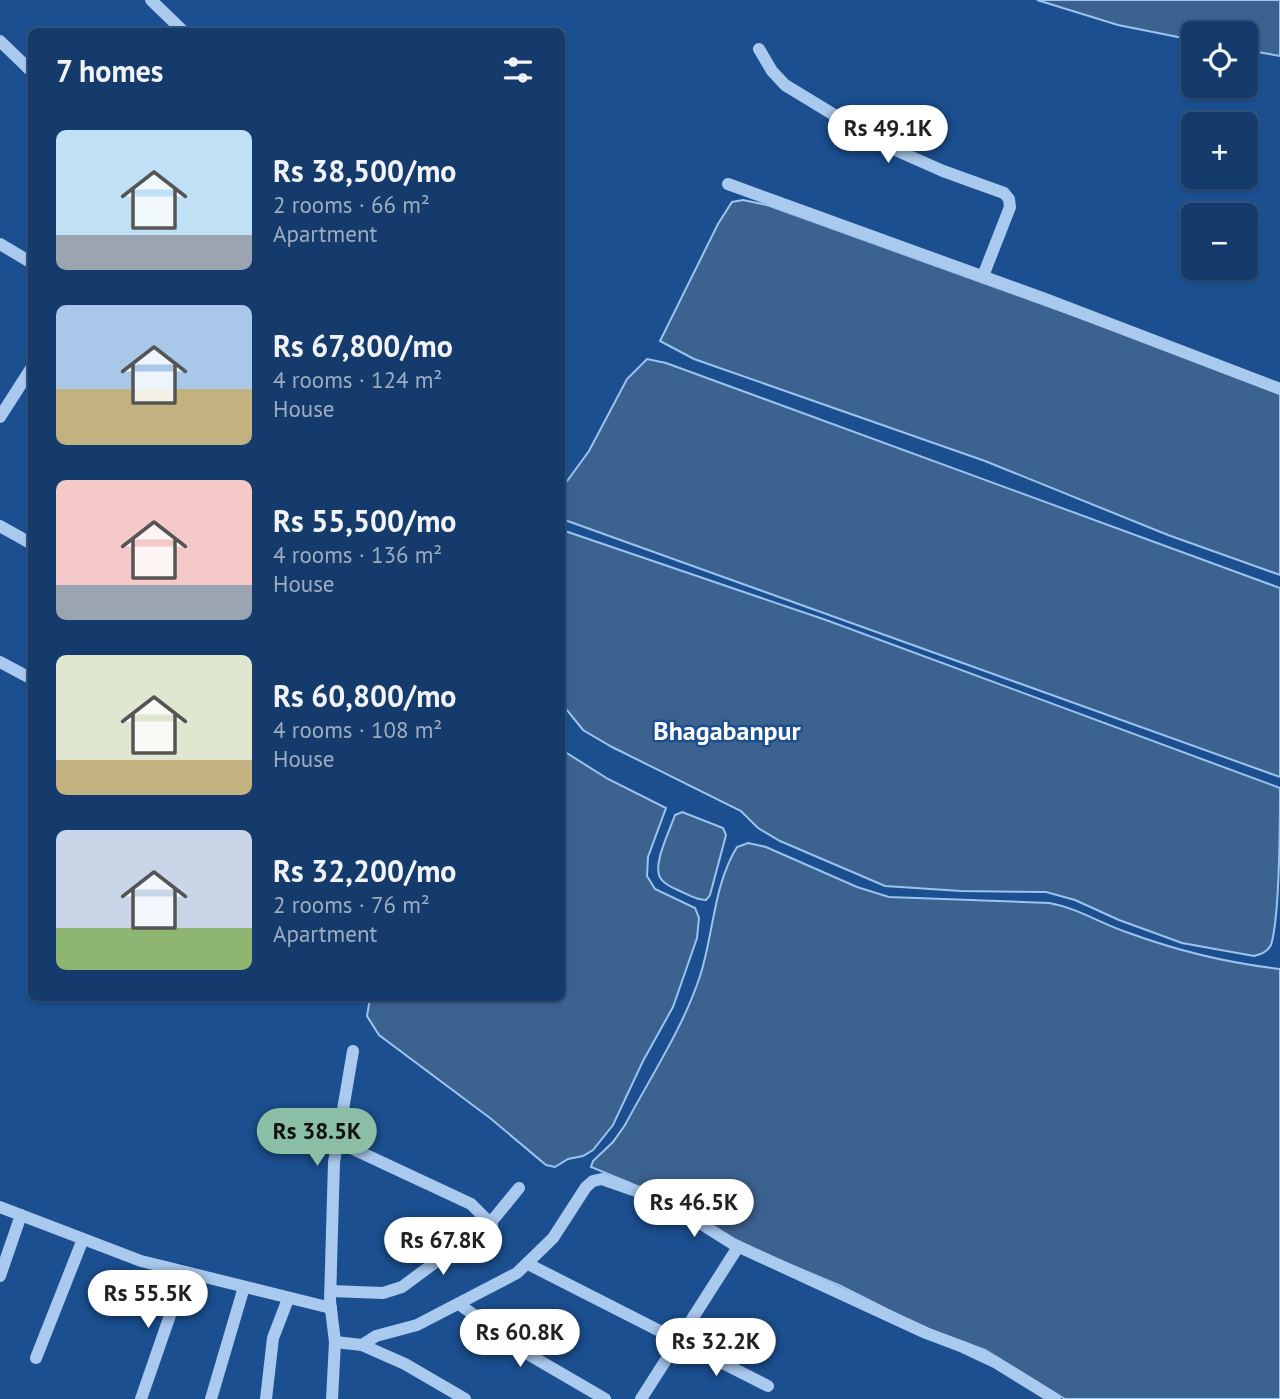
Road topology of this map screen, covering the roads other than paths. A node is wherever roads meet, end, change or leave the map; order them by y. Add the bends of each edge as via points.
1 (151, 0) edge
2 (180, 28) edge
3 (0, 41) edge
4 (759, 49) dead end
5 (28, 68) edge
6 (728, 184) dead end
7 (0, 244) edge
8 (28, 261) edge
9 (983, 276) junction
10 (28, 373) edge
11 (1280, 390) edge
12 (0, 417) edge
13 (0, 526) edge
14 (28, 542) edge
15 (0, 662) edge
16 (28, 677) edge
17 (353, 1051) dead end
18 (336, 1141) junction
19 (519, 1188) dead end
20 (0, 1207) edge
21 (21, 1215) junction
22 (492, 1224) junction
23 (83, 1240) junction
24 (737, 1247) junction
25 (528, 1264) junction
26 (186, 1272) junction
27 (0, 1276) edge
28 (244, 1287) junction
29 (331, 1291) junction
30 (288, 1299) junction
31 (459, 1304) junction
32 (331, 1308) junction
33 (678, 1340) junction
34 (335, 1342) junction
35 (362, 1345) junction
36 (36, 1357) dead end
37 (768, 1386) dead end
38 (141, 1399) edge
39 (211, 1399) edge
40 (266, 1399) edge
41 (331, 1399) edge
42 (465, 1399) edge
43 (605, 1399) edge
44 (641, 1399) edge
45 (1055, 1399) edge

1 - 2 street
3 - 5 street
4 - 9 street via 785,85 882,144 1004,193 1010,208
6 - 9 street
7 - 8 street
9 - 11 street
10 - 12 street
13 - 14 street
15 - 16 street
17 - 18 street
18 - 22 street via 465,1200
18 - 29 street
19 - 22 street
20 - 21 street
21 - 23 street
21 - 27 street
22 - 29 street via 468,1245 441,1258 394,1292
23 - 26 street
23 - 36 street
24 - 25 street via 642,1193 602,1179 586,1188 553,1238
24 - 33 street
24 - 45 street via 979,1353
25 - 31 street
25 - 33 street
26 - 28 street
26 - 38 street
28 - 30 street
28 - 39 street
29 - 32 street
30 - 32 street
30 - 40 street via 272,1338
31 - 35 street
31 - 43 street via 521,1350
32 - 34 street
33 - 37 street
33 - 44 street
34 - 35 street
34 - 41 street
35 - 42 street

